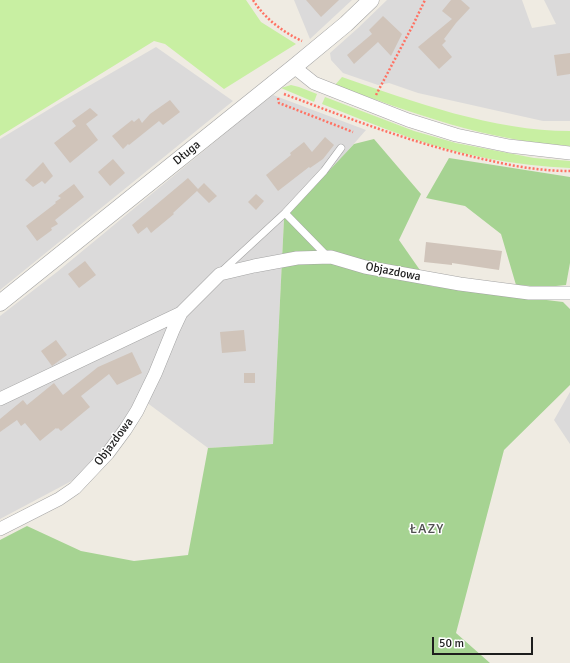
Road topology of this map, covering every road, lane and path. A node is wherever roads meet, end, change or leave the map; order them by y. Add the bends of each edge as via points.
1 (253, 0) edge
2 (371, 0) edge
3 (425, 0) edge
4 (308, 44) dead end
5 (294, 67) junction
6 (318, 101) dead end
7 (280, 104) dead end
8 (316, 106) dead end
9 (370, 106) junction
10 (353, 132) dead end
11 (341, 148) dead end
12 (570, 153) edge
13 (285, 213) junction
14 (328, 257) junction
15 (220, 274) junction
16 (570, 293) edge
17 (0, 303) edge
18 (181, 313) junction
19 (0, 399) edge
20 (0, 528) edge

1 - 4 path via 275,25
2 - 5 street, Długa
3 - 9 path
5 - 9 street via 314,83
5 - 17 street, Długa
6 - 8 path
7 - 10 path
9 - 12 street via 456,135 509,146
11 - 13 lane, Objazdowa via 324,171
13 - 14 lane
13 - 15 lane, Objazdowa
14 - 15 street, Objazdowa via 297,258
14 - 16 street, Objazdowa via 365,268 460,284 529,293
15 - 18 street, Objazdowa
18 - 19 street, Objazdowa
18 - 20 street, Objazdowa via 137,411 108,453 75,488

